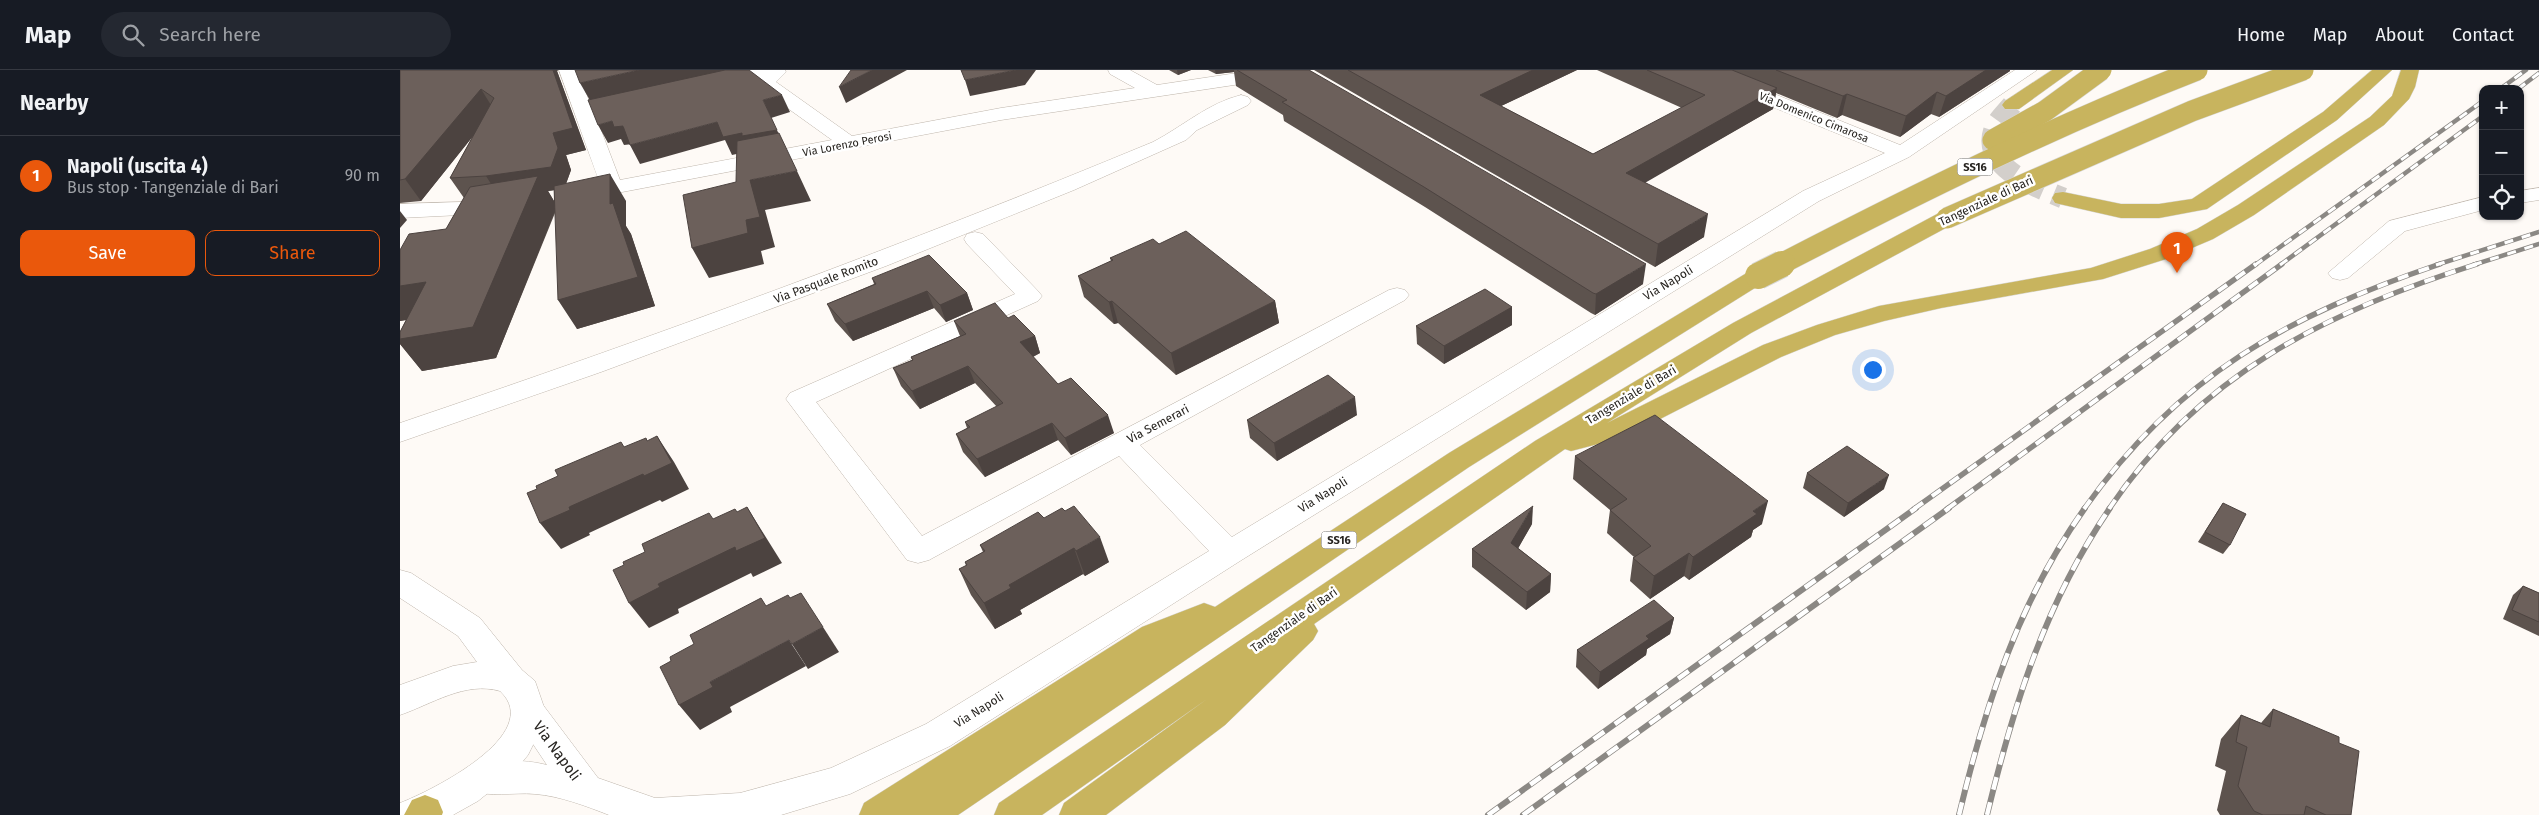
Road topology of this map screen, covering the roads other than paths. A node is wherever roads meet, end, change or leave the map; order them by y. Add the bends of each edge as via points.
1 (568, 70) edge
2 (1117, 70) edge
3 (1699, 70) edge
4 (2028, 70) edge
5 (2064, 70) edge
6 (2101, 70) edge
7 (2197, 70) edge
8 (2303, 70) edge
9 (2383, 70) edge
10 (2410, 70) edge
11 (777, 72) edge
12 (1302, 73) edge
13 (696, 88) edge
14 (1154, 91) junction
15 (649, 98) edge
16 (1241, 101) dead end
17 (2012, 105) tunnel mouth
18 (1185, 106) junction
19 (584, 114) junction
20 (850, 144) junction
21 (1902, 153) junction
22 (613, 189) junction
23 (2539, 194) edge
24 (2524, 196) edge
25 (557, 198) edge
26 (2063, 198) tunnel mouth
27 (2479, 203) edge
28 (511, 205) edge
29 (400, 211) edge
30 (975, 239) dead end
31 (2340, 273) dead end
32 (1758, 276) junction
33 (1398, 295) dead end
34 (400, 433) edge
35 (1122, 444) junction
36 (1545, 448) junction
37 (1229, 553) junction
38 (1369, 568) junction
39 (400, 582) edge
40 (1254, 596) junction
41 (511, 681) junction
42 (400, 701) edge
43 (528, 712) junction
44 (482, 779) junction
45 (586, 790) junction
46 (420, 814) edge
47 (877, 815) edge
48 (928, 815) edge
49 (1012, 815) edge
50 (1077, 815) edge

1 - 19 street
2 - 14 street
3 - 21 street, Via Domenico Cimarosa
4 - 21 street, Via Napoli
5 - 17 highway
6 - 32 highway, bridge via 2045,111
7 - 32 highway, SS16, bridge via 2135,93 1910,197
8 - 36 highway, Tangenziale di Bari, bridge via 2192,111 1947,218 1742,328
9 - 26 highway via 2330,116 2199,204 2159,211 2121,211
10 - 36 highway via 2407,85 2397,104 2377,121 2205,234 2158,254 2095,274 1879,314 1826,330 1763,356 1614,430
11 - 13 street
11 - 20 street via 765,83
12 - 18 street, Via Lorenzo Perosi
14 - 18 street, Via Lorenzo Perosi
14 - 20 street, Via Lorenzo Perosi via 1001,114
15 - 19 street
16 - 18 street, Via Pasquale Romito
18 - 34 street, Via Pasquale Romito via 1179,136 964,228 686,332
19 - 22 street
20 - 22 street, Via Lorenzo Perosi
21 - 37 street, Via Napoli via 1811,196 1657,280
22 - 25 street, Via Lorenzo Perosi
23 - 24 street
27 - 31 street via 2397,226
28 - 29 street
30 - 35 street, Via Semerari via 1030,296 798,399 918,552
32 - 40 highway, SS16 via 1459,460
33 - 35 street, Via Semerari
35 - 37 street
36 - 38 highway, Tangenziale di Bari
37 - 45 street, Via Napoli via 938,735 837,783 740,810 654,814
38 - 49 highway, Tangenziale di Bari
38 - 50 highway via 1213,715
39 - 41 street, Via Napoli via 469,627
40 - 47 highway via 1153,636
40 - 48 highway, SS16
41 - 42 street via 492,675 467,676 440,682
41 - 43 street, Via Napoli via 524,693
43 - 44 street via 522,733 506,756
43 - 45 street, Via Napoli
44 - 45 street, Via Napoli via 535,778
44 - 46 street via 455,798

